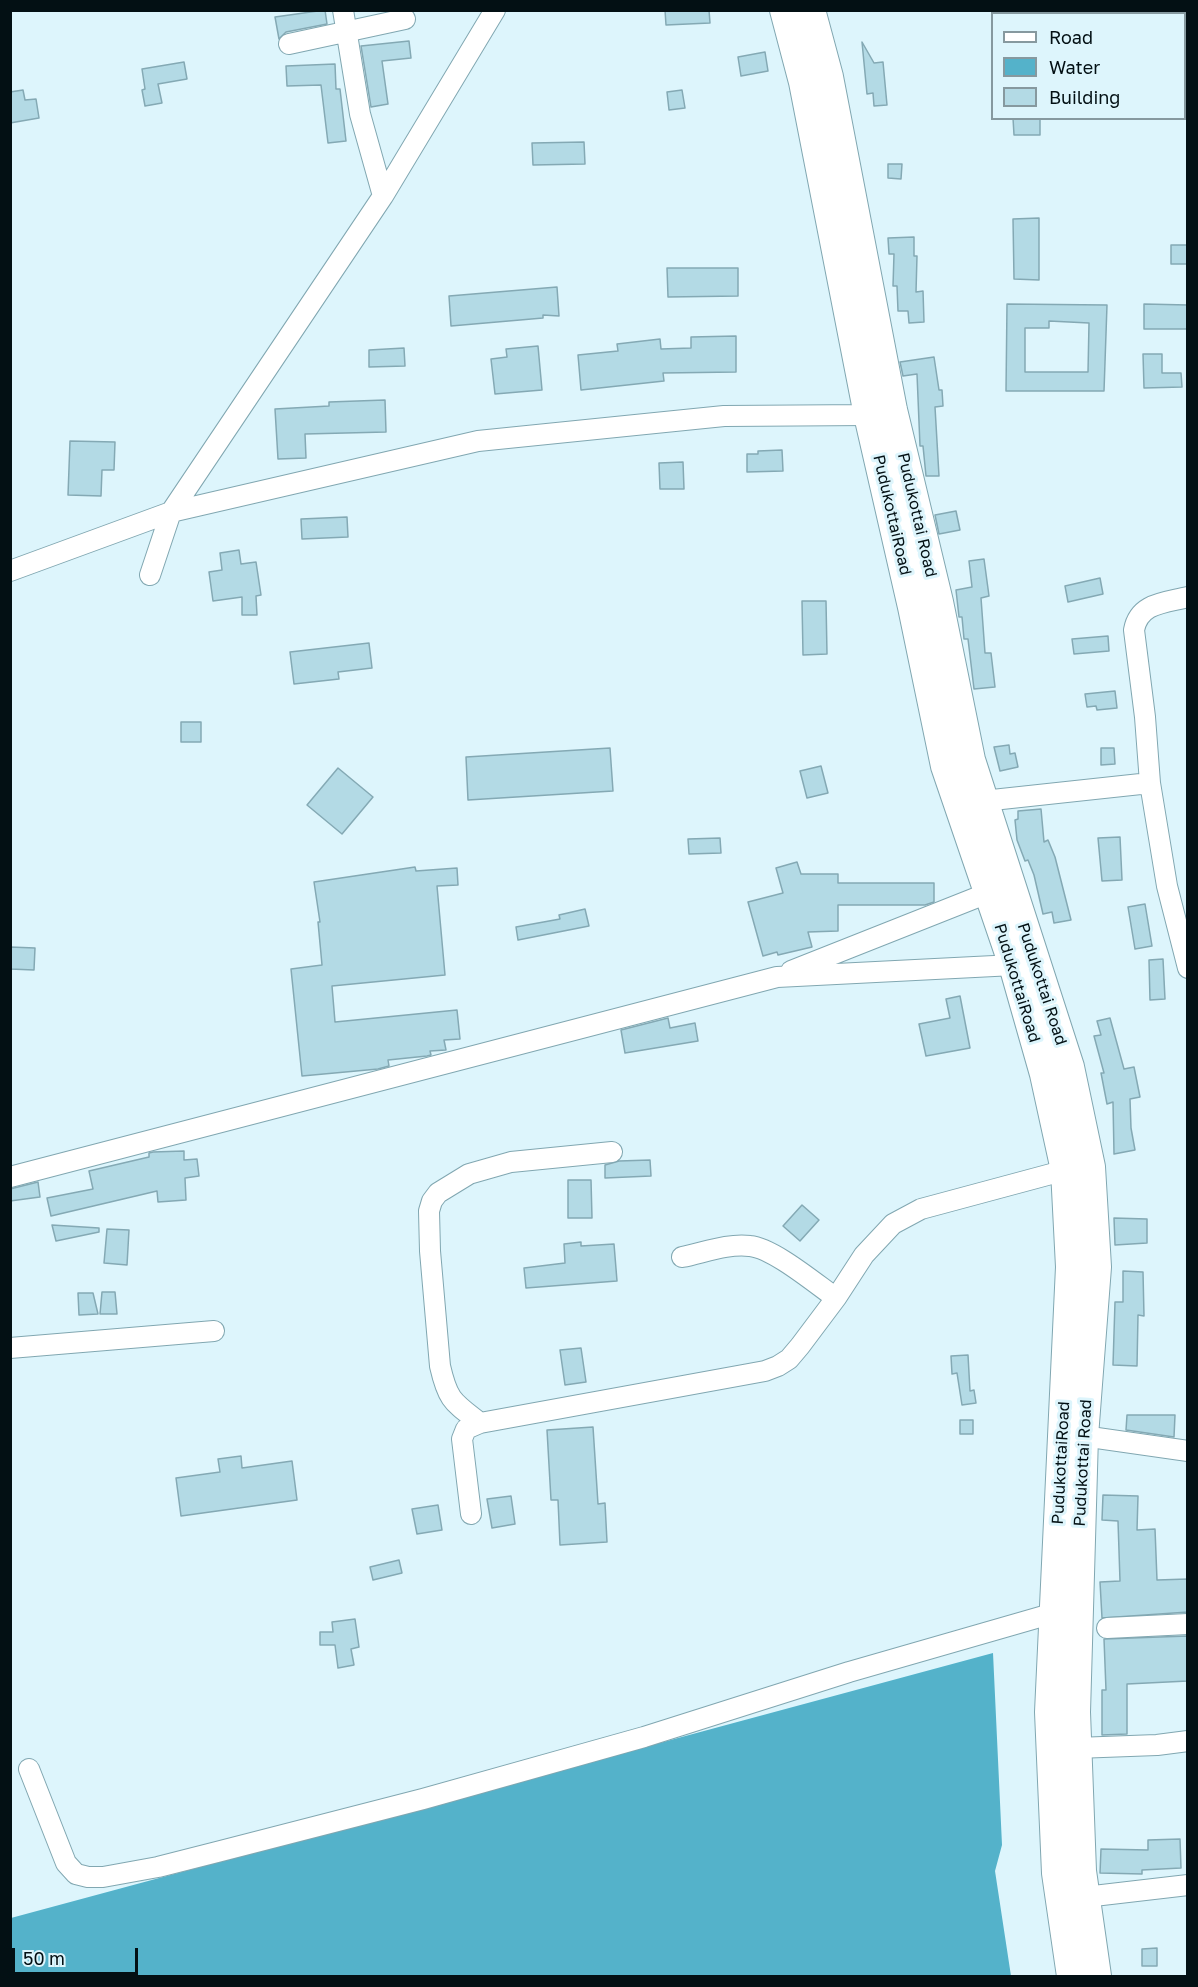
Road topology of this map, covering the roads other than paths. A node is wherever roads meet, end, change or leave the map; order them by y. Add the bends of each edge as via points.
1 (343, 10) edge
2 (495, 10) edge
3 (785, 10) edge
4 (810, 10) edge
5 (405, 20) dead end
6 (346, 31) junction
7 (289, 44) dead end
8 (383, 196) junction
9 (881, 412) junction
10 (171, 512) junction
11 (10, 571) edge
12 (150, 575) dead end
13 (1188, 597) edge
14 (1150, 783) junction
15 (983, 801) junction
16 (988, 893) junction
17 (1014, 965) junction
18 (1188, 968) edge
19 (777, 977) junction
20 (612, 1152) dead end
21 (1066, 1170) junction
22 (10, 1177) edge
23 (682, 1257) dead end
24 (836, 1298) junction
25 (214, 1331) dead end
26 (10, 1348) edge
27 (480, 1423) junction
28 (1072, 1437) junction
29 (1188, 1452) edge
30 (471, 1514) dead end
31 (1188, 1624) edge
32 (1062, 1625) junction
33 (1107, 1629) dead end
34 (1188, 1741) edge
35 (1076, 1748) junction
36 (29, 1769) dead end
37 (1188, 1884) edge
38 (1085, 1897) junction
39 (1072, 1977) edge
40 (1096, 1977) edge

1 - 6 street
2 - 8 street
3 - 9 highway, PudukottaiRoad
4 - 9 highway, Pudukottai Road via 828,77
5 - 6 street
6 - 7 street
6 - 8 street via 360,114
8 - 10 street
9 - 10 street via 724,416 478,441
9 - 15 highway, Pudukottai Road via 938,602 970,760
9 - 16 highway, PudukottaiRoad via 946,766
10 - 11 street
10 - 12 street
13 - 14 street via 1143,611 1136,619
14 - 15 street
14 - 18 street via 1167,886
15 - 28 highway, Pudukottai Road via 1069,1067 1090,1167 1096,1267
16 - 17 highway, PudukottaiRoad
16 - 19 street
17 - 19 street
17 - 21 highway, PudukottaiRoad via 1045,1074
19 - 22 street
20 - 27 street via 511,1162 469,1174 432,1201 430,1251 440,1366 452,1401
21 - 24 street via 921,1209 893,1224 864,1255
21 - 28 highway, PudukottaiRoad
23 - 24 street via 750,1245 766,1250
24 - 27 street via 789,1359 765,1371
25 - 26 street
27 - 30 street via 466,1429 462,1439
28 - 29 street
28 - 32 highway, Pudukottai Road
31 - 33 street
32 - 35 highway, Pudukottai Road via 1075,1712
32 - 36 street via 849,1672 644,1737 423,1799 158,1867 103,1877 76,1874 66,1863
32 - 39 highway via 1050,1712 1057,1862
34 - 35 street
35 - 38 highway, Pudukottai Road
37 - 38 street
38 - 40 highway, Pudukottai Road

